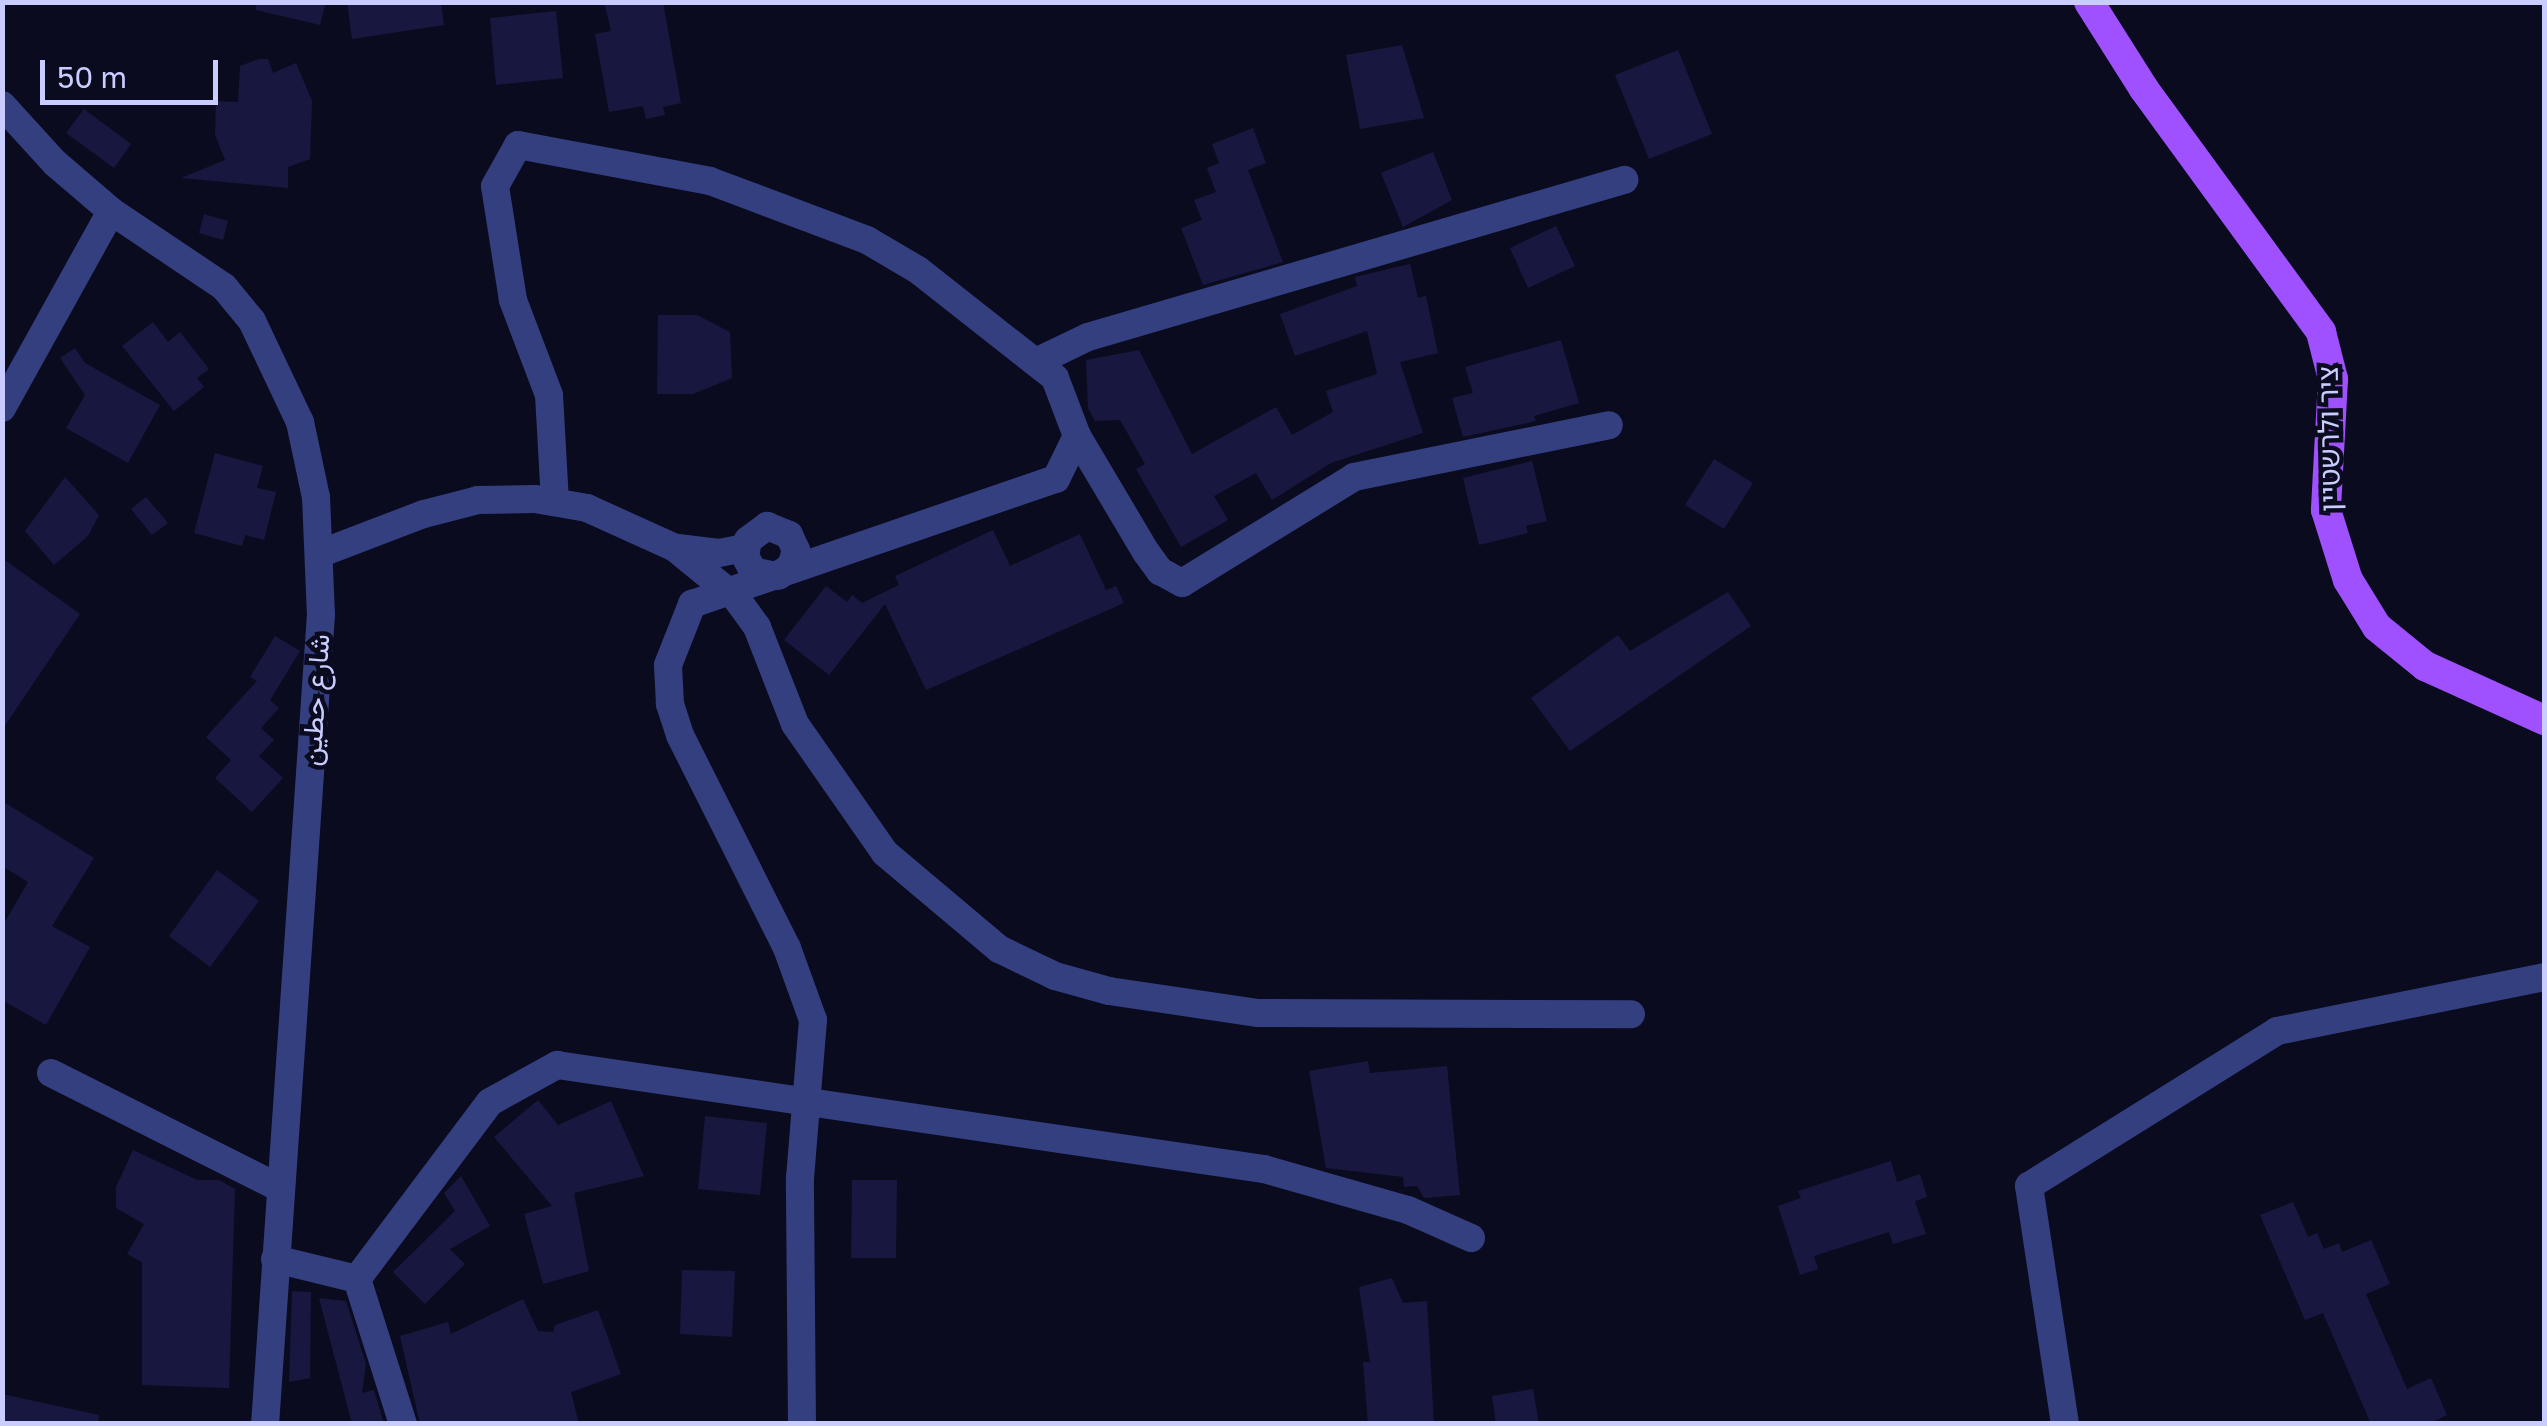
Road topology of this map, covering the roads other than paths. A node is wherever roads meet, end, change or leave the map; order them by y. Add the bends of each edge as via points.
1 (2089, 2) edge
2 (2, 105) edge
3 (1624, 180) dead end
4 (111, 211) junction
5 (1038, 361) junction
6 (2, 408) edge
7 (1609, 425) dead end
8 (1077, 436) junction
9 (1056, 478) junction
10 (1115, 500) junction
11 (555, 502) junction
12 (783, 530) junction
13 (675, 548) junction
14 (745, 548) junction
15 (855, 550) junction
16 (319, 554) junction
17 (778, 576) junction
18 (725, 588) junction
19 (757, 627) junction
20 (2544, 720) edge
21 (2544, 977) edge
22 (1631, 1014) dead end
23 (51, 1074) dead end
24 (806, 1106) junction
25 (280, 1188) junction
26 (1471, 1238) dead end
27 (276, 1259) junction
28 (356, 1279) junction
29 (265, 1424) edge
30 (403, 1424) edge
31 (802, 1424) edge
32 (2065, 1424) edge

1 - 20 main road, ציר ולרשטיין via 2144,90 2321,332 2333,379 2326,510 2348,580 2367,611 2425,666
2 - 4 street, شارع حطين
3 - 5 street via 1088,337
4 - 6 street
4 - 16 street, شارع حطين via 224,287 260,334 300,422 316,497
5 - 8 street via 1055,378
5 - 11 street via 867,240 710,181 518,145 494,186 513,300 548,395
7 - 10 street via 1354,477 1182,582 1160,572
8 - 9 street
8 - 10 street
9 - 10 street via 1078,474
9 - 15 street
11 - 13 street via 638,527
11 - 16 street via 478,500
12 - 14 street via 759,529
12 - 15 street
12 - 17 street via 796,550
13 - 14 street via 719,554
13 - 18 street
14 - 17 street via 754,571
14 - 18 street via 731,564
15 - 17 street
16 - 25 street, شارع حطين via 321,614
17 - 18 street
17 - 19 street via 755,606
18 - 19 street
18 - 24 street via 692,604 679,628 668,665 670,704 806,990 814,1053
19 - 22 street via 796,724 886,854 999,950 1055,976 1258,1014
21 - 32 street via 2277,1031 2029,1186
23 - 25 street
24 - 26 street via 1264,1169 1408,1210
24 - 28 street via 610,1068 558,1066 527,1077 490,1102 458,1139
24 - 31 street via 800,1178
25 - 27 street, شارع حطين
27 - 28 street
27 - 29 street, شارع حطين
28 - 30 street

